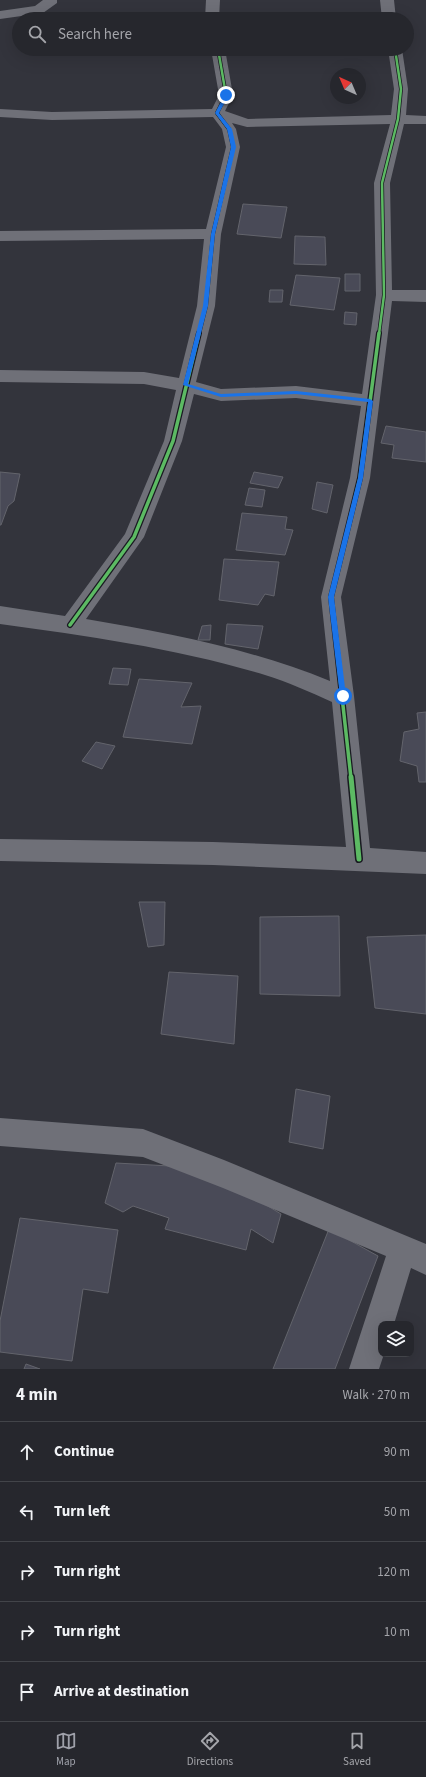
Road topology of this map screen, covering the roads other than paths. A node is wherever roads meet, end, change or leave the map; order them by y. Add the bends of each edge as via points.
1 (50, 0) edge
2 (213, 0) edge
3 (387, 0) edge
4 (23, 12) edge
5 (212, 12) edge
6 (389, 12) edge
7 (12, 13) edge
8 (0, 15) edge
9 (219, 56) edge
10 (395, 56) edge
11 (0, 113) edge
12 (217, 113) junction
13 (398, 119) junction
14 (426, 120) edge
15 (213, 234) junction
16 (0, 236) edge
17 (384, 295) junction
18 (426, 296) edge
19 (0, 376) edge
20 (185, 385) junction
21 (370, 401) junction
22 (0, 615) edge
23 (70, 625) junction
24 (343, 696) junction
25 (0, 850) edge
26 (359, 859) junction
27 (426, 863) edge
28 (0, 1132) edge
29 (414, 1254) edge
30 (364, 1369) edge

1 - 4 street via 50,3 38,10
2 - 5 street
3 - 6 street
7 - 8 street
9 - 12 street via 226,95
10 - 13 street via 401,89
11 - 12 street via 52,116
12 - 13 street via 247,124
12 - 15 street via 230,129 233,147
13 - 14 street
13 - 17 street via 382,183
15 - 16 street
15 - 20 street via 206,306
17 - 18 street
17 - 21 street
19 - 20 street via 144,378
20 - 21 street via 221,395 296,392
20 - 23 street via 173,441 134,537
21 - 24 street via 360,478 331,597
22 - 23 street
23 - 24 street via 256,663
24 - 26 street
25 - 26 street
26 - 27 street
28 - 29 street via 142,1143 224,1174
29 - 30 street

